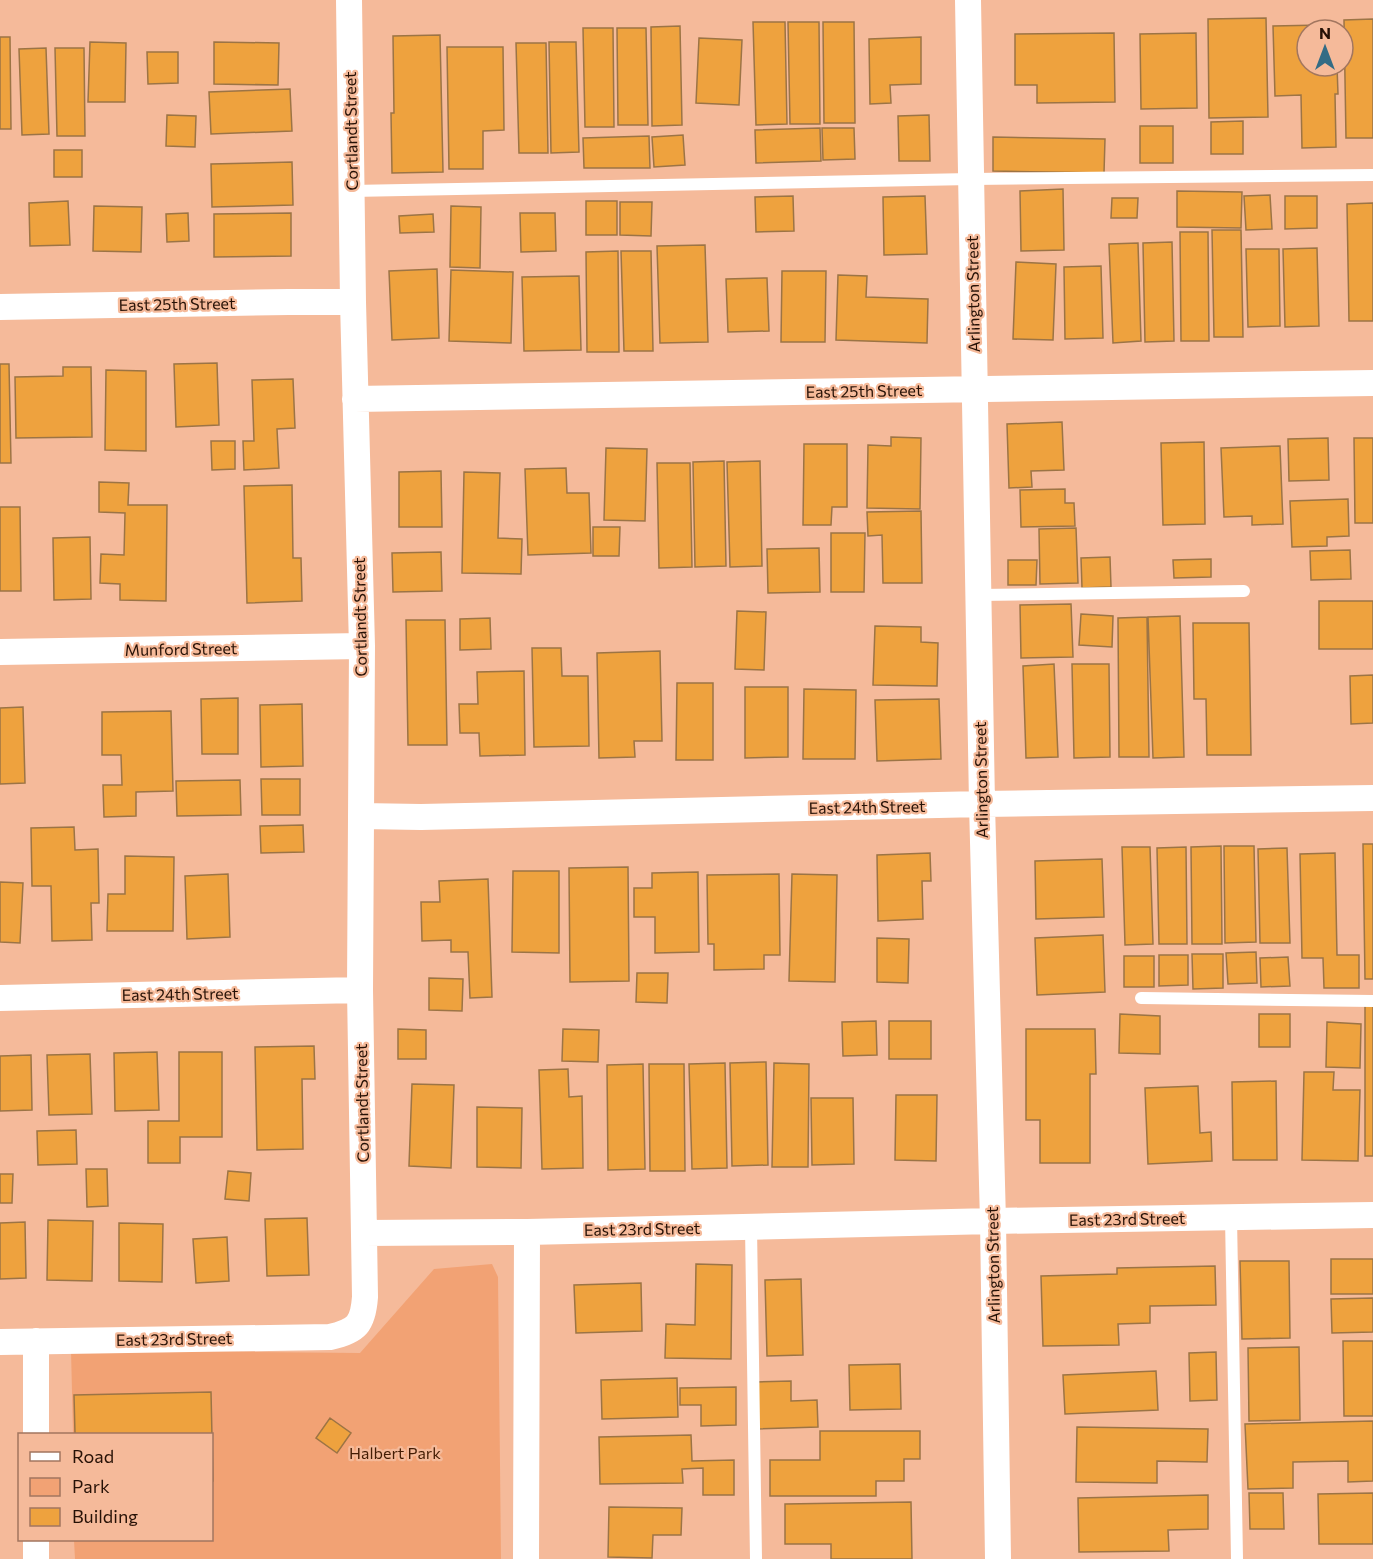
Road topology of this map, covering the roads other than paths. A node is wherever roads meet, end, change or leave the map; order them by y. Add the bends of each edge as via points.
1 (349, 0) edge
2 (968, 0) edge
3 (1373, 175) edge
4 (971, 179) junction
5 (351, 191) junction
6 (353, 302) junction
7 (0, 307) edge
8 (1373, 383) edge
9 (974, 390) junction
10 (355, 399) junction
11 (1244, 591) dead end
12 (978, 595) junction
13 (362, 646) junction
14 (0, 652) edge
15 (1373, 798) edge
16 (982, 804) junction
17 (361, 816) junction
18 (360, 990) junction
19 (0, 998) edge
20 (1141, 998) dead end
21 (1373, 1001) edge
22 (1373, 1215) edge
23 (1231, 1217) junction
24 (993, 1221) junction
25 (751, 1227) junction
26 (527, 1232) junction
27 (364, 1233) junction
28 (36, 1341) junction
29 (0, 1342) edge
30 (36, 1433) edge
31 (36, 1541) edge
32 (36, 1559) edge
33 (526, 1559) edge
34 (756, 1559) edge
35 (999, 1559) edge
36 (1236, 1559) edge

1 - 5 street, Cortlandt Street
2 - 4 street, Arlington Street
3 - 4 lane
4 - 5 lane
4 - 9 street, Arlington Street
5 - 6 street, Cortlandt Street
6 - 7 street, East 25th Street
6 - 10 street, Cortlandt Street
8 - 9 street, East 25th Street
9 - 10 street, East 25th Street
9 - 12 street, Arlington Street
10 - 13 street, Cortlandt Street
11 - 12 lane
12 - 16 street, Arlington Street
13 - 14 street, Munford Street
13 - 17 street, Cortlandt Street
15 - 16 street, East 24th Street
16 - 17 street, East 24th Street
16 - 24 street, Arlington Street
17 - 18 street, Cortlandt Street
18 - 19 street, East 24th Street
18 - 27 street, Cortlandt Street
20 - 21 lane
22 - 23 street, East 23rd Street
23 - 24 street, East 23rd Street
23 - 36 lane
24 - 25 street, East 23rd Street
24 - 35 street, Arlington Street
25 - 26 street, East 23rd Street
25 - 34 lane
26 - 27 street, East 23rd Street
26 - 33 street
27 - 28 street, East 23rd Street via 364,1312 359,1323 343,1334
28 - 29 street, East 23rd Street
28 - 30 street
31 - 32 street

